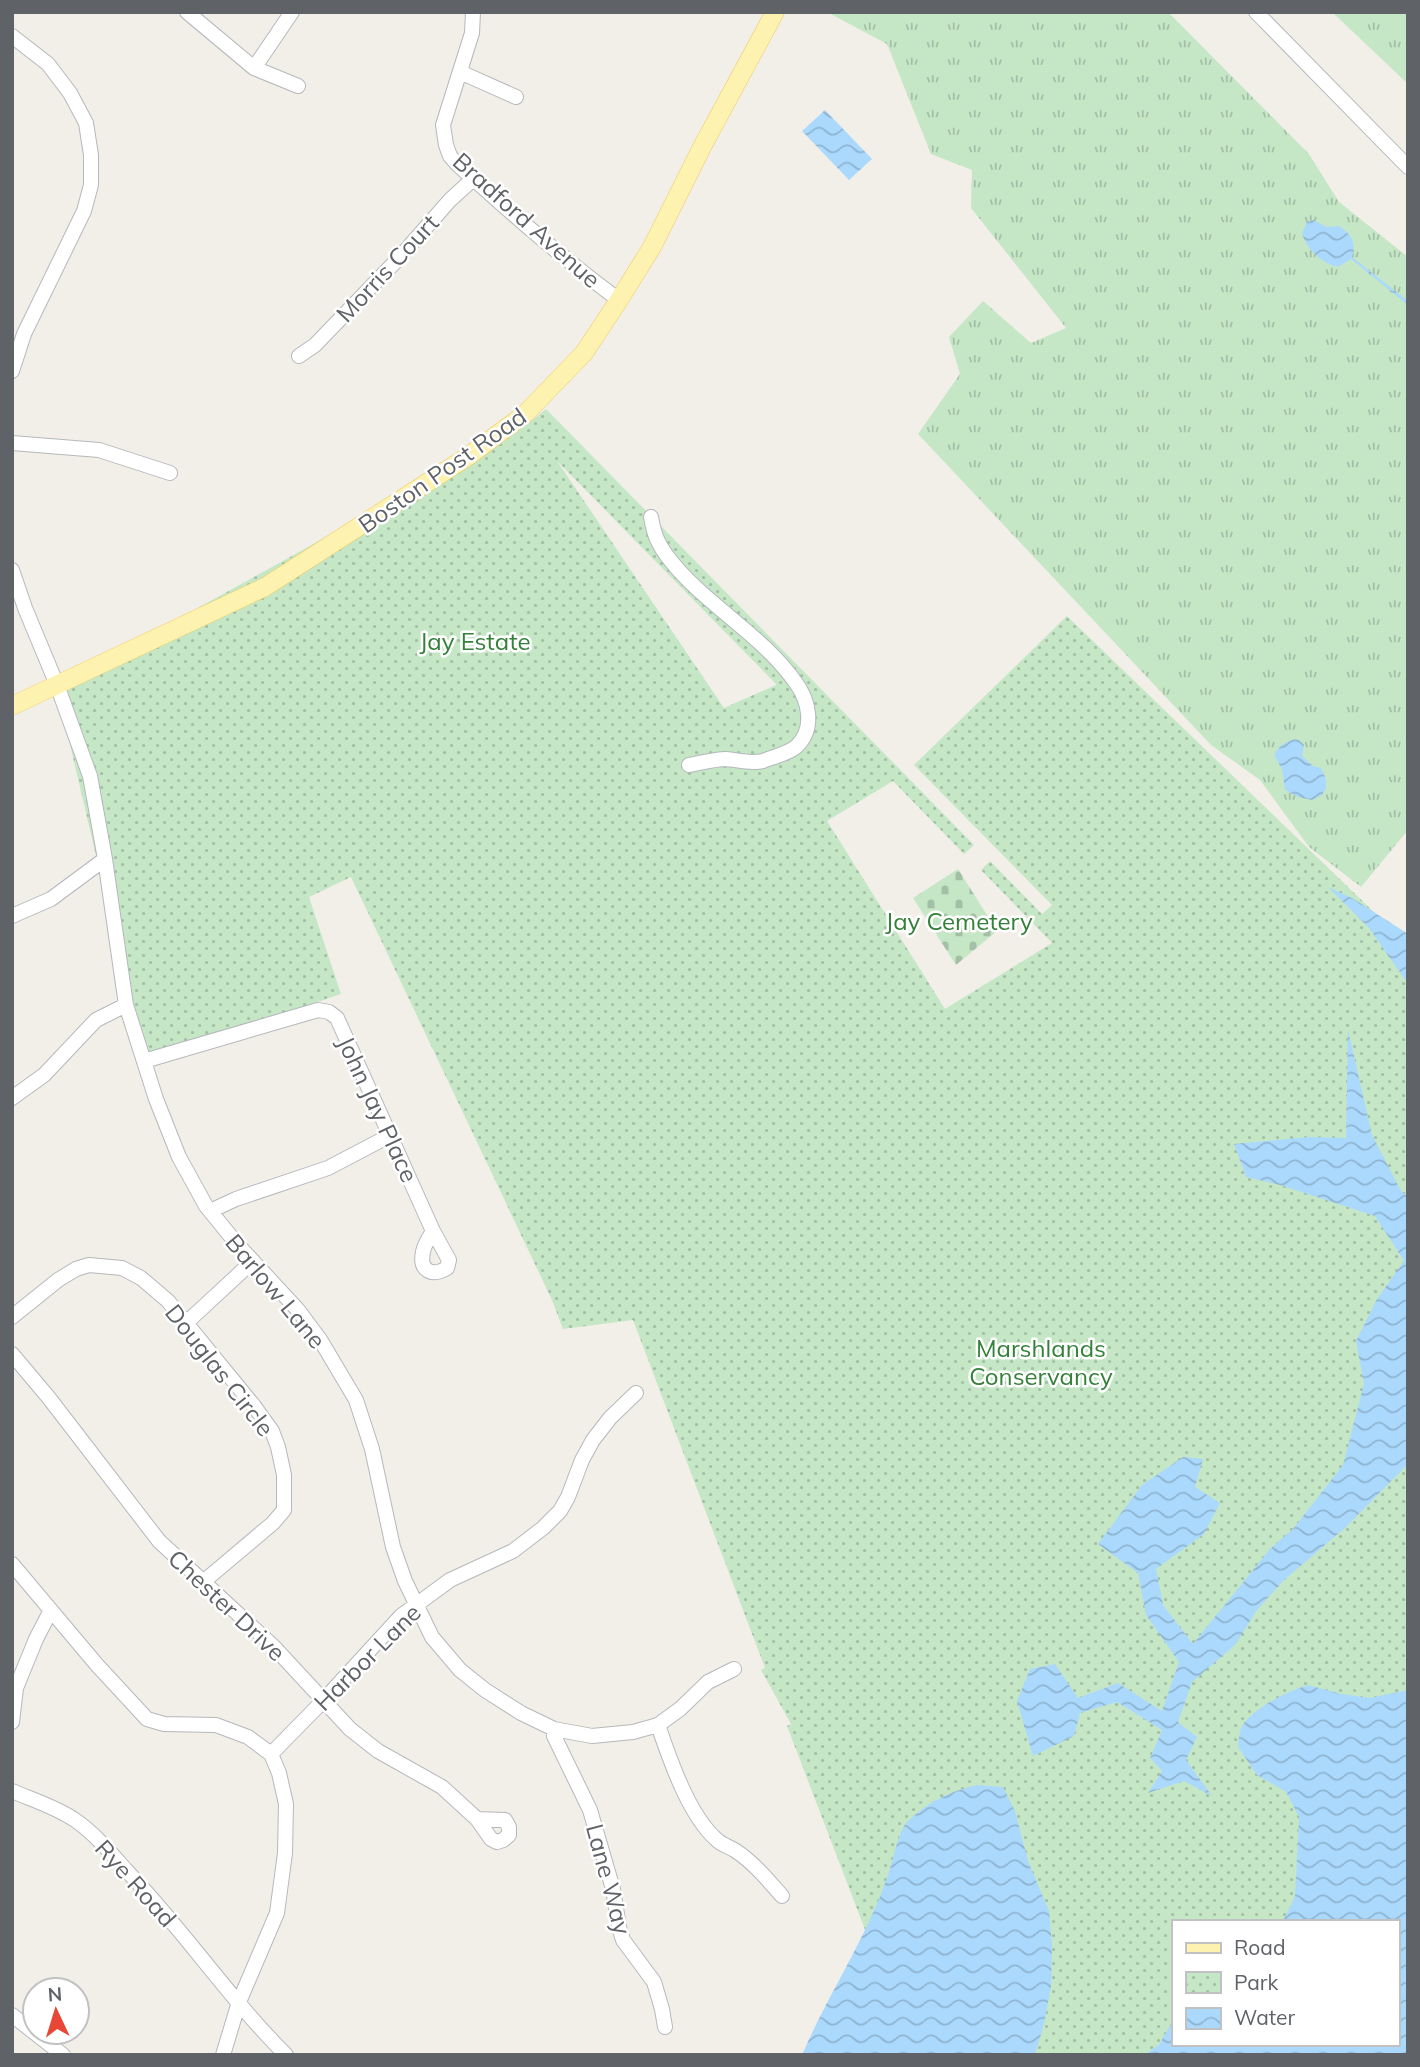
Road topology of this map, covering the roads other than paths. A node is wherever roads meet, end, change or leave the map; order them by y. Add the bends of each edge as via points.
1 (187, 12) edge
2 (292, 12) edge
3 (473, 12) edge
4 (775, 12) edge
5 (1255, 12) edge
6 (12, 36) edge
7 (254, 68) junction
8 (460, 72) junction
9 (298, 86) dead end
10 (516, 97) dead end
11 (1408, 167) edge
12 (473, 179) junction
13 (619, 300) junction
14 (299, 356) dead end
15 (12, 371) edge
16 (12, 443) edge
17 (170, 473) dead end
18 (651, 517) dead end
19 (12, 570) edge
20 (57, 685) junction
21 (12, 706) edge
22 (690, 765) dead end
23 (105, 859) junction
24 (12, 916) edge
25 (126, 1004) junction
26 (144, 1061) junction
27 (12, 1098) edge
28 (389, 1136) junction
29 (210, 1211) junction
30 (433, 1231) dead end
31 (253, 1261) junction
32 (12, 1317) edge
33 (186, 1324) junction
34 (12, 1354) edge
35 (636, 1393) dead end
36 (12, 1564) edge
37 (203, 1582) junction
38 (416, 1605) junction
39 (51, 1610) junction
40 (734, 1670) dead end
41 (323, 1701) junction
42 (12, 1722) edge
43 (658, 1725) junction
44 (554, 1729) junction
45 (271, 1754) junction
46 (12, 1791) edge
47 (477, 1819) dead end
48 (782, 1896) dead end
49 (239, 2003) junction
50 (12, 2015) edge
51 (665, 2027) dead end
52 (63, 2055) edge
53 (223, 2055) edge
54 (286, 2055) edge

1 - 7 street
2 - 7 street
3 - 8 street, Bradford Avenue
4 - 13 main road, Boston Post Road via 652,247
5 - 11 street
6 - 15 street via 48,64 71,93 86,124 91,185 84,211 24,334
7 - 9 street
8 - 10 street
8 - 12 street, Bradford Avenue via 443,125 450,156
12 - 13 street, Bradford Avenue
12 - 14 street, Morris Court via 316,345
13 - 20 main road, Boston Post Road via 567,372 525,414 467,457 265,587
16 - 17 street via 99,450
18 - 22 street via 655,538 668,558 780,664 797,684 810,718 796,747 759,762 724,759
19 - 20 street, Barlow Lane
20 - 21 main road, Boston Post Road
20 - 23 street, Barlow Lane via 90,776
23 - 24 street via 51,899
23 - 25 street, Barlow Lane
25 - 26 street, Barlow Lane
25 - 27 street via 96,1020 44,1074
26 - 28 street, John Jay Place via 285,1018 329,1012 337,1018
26 - 29 street, Barlow Lane via 179,1157
28 - 29 street via 328,1168
28 - 30 street, John Jay Place
29 - 31 street, Barlow Lane
31 - 33 street
31 - 38 street, Barlow Lane via 298,1310 356,1399 393,1547
32 - 33 street, Douglas Circle via 58,1280 89,1265 122,1268 141,1278
33 - 37 street, Douglas Circle via 272,1431 284,1475 284,1510
34 - 37 street, Chester Drive via 159,1541
35 - 38 street, Harbor Lane via 593,1440 566,1501 543,1528 513,1552 450,1580
36 - 39 street
37 - 41 street, Chester Drive via 274,1647
38 - 41 street, Harbor Lane
38 - 44 street, Barlow Lane via 432,1637 460,1670 521,1713
39 - 42 street via 16,1688
39 - 45 street via 147,1719 164,1724 216,1725 248,1737
40 - 43 street, Barlow Lane via 708,1682
41 - 45 street, Harbor Lane
41 - 47 street, Chester Drive via 350,1729 442,1787
43 - 44 street, Barlow Lane via 592,1736
43 - 48 street via 700,1821
44 - 51 street, Lane Way via 590,1810 619,1927 654,1982
45 - 49 street via 286,1804 285,1853 277,1913
46 - 49 street, Rye Road via 77,1821 142,1886
49 - 53 street
49 - 54 street, Rye Road
50 - 52 street

